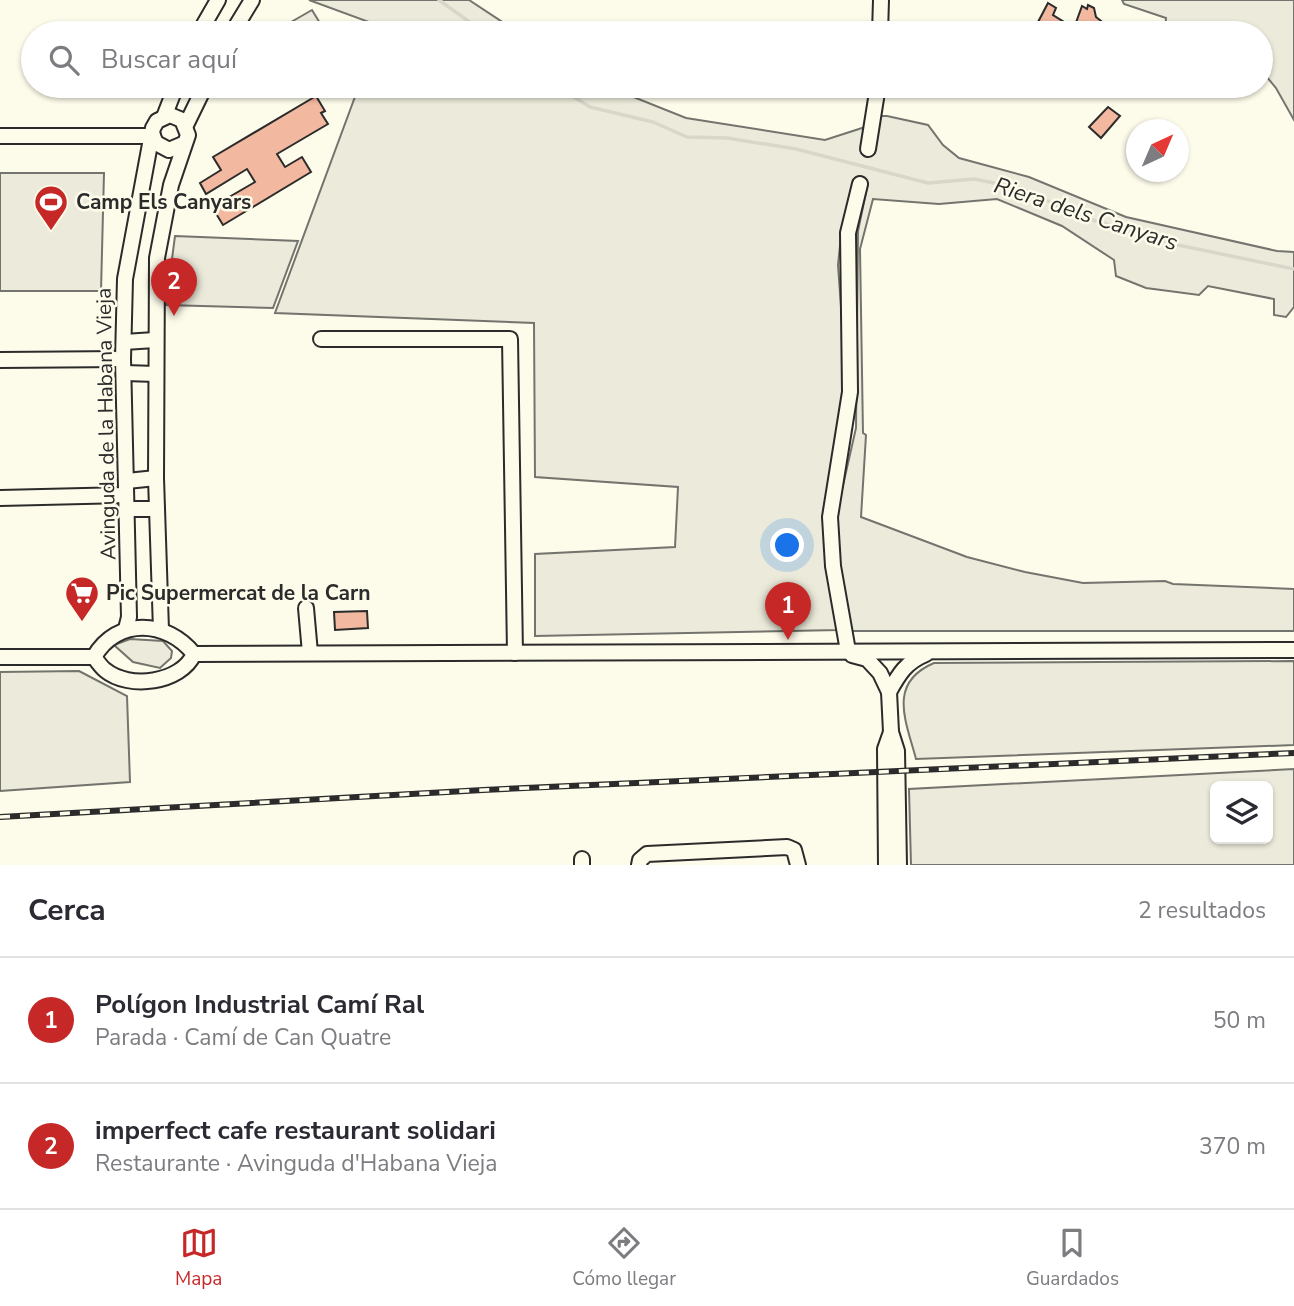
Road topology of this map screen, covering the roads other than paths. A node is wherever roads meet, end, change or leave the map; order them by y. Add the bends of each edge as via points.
1 (218, 0) edge
2 (252, 0) edge
3 (881, 0) edge
4 (206, 21) edge
5 (239, 21) edge
6 (880, 21) edge
7 (171, 98) edge
8 (199, 98) edge
9 (876, 98) edge
10 (163, 117) junction
11 (186, 125) junction
12 (0, 136) edge
13 (153, 136) junction
14 (183, 144) junction
15 (869, 149) dead end
16 (860, 184) dead end
17 (321, 339) dead end
18 (155, 340) junction
19 (124, 342) junction
20 (0, 360) edge
21 (124, 366) junction
22 (156, 374) junction
23 (156, 478) junction
24 (127, 495) junction
25 (0, 498) edge
26 (157, 509) junction
27 (306, 608) dead end
28 (125, 629) junction
29 (161, 630) junction
30 (1294, 650) edge
31 (843, 651) junction
32 (930, 652) junction
33 (310, 653) junction
34 (515, 653) junction
35 (194, 654) junction
36 (0, 657) edge
37 (94, 657) junction
38 (890, 692) junction
39 (891, 732) junction
40 (639, 865) edge
41 (798, 865) edge
42 (886, 865) edge
43 (900, 865) edge

1 - 4 street
2 - 5 street
3 - 6 street
7 - 10 street
8 - 11 street
9 - 15 street
10 - 11 street via 176,116
10 - 13 street
11 - 14 street via 188,135
12 - 13 street
13 - 14 street via 169,150
13 - 19 street, Avinguda de la Habana Vieja via 125,279
14 - 18 street via 157,258
16 - 31 street via 848,233 850,392 830,517
17 - 34 street via 510,339
18 - 19 street
18 - 22 street
19 - 21 street, Avinguda de la Habana Vieja
20 - 21 street
21 - 22 street
21 - 24 street, Avinguda de la Habana Vieja
22 - 23 street
23 - 24 street
23 - 26 street
24 - 25 street
24 - 26 street
24 - 28 street, Avinguda de la Habana Vieja via 129,617
26 - 29 street
27 - 33 street
28 - 29 street
28 - 37 street via 111,636
29 - 35 street via 183,640
30 - 32 street
31 - 32 street
31 - 34 street
31 - 38 street via 867,659
32 - 38 street via 906,666
33 - 34 street
33 - 35 street
35 - 37 street via 179,673 149,680 124,679 105,671
36 - 37 street
38 - 39 street
39 - 42 street via 885,749
39 - 43 street via 897,751
40 - 41 street via 647,853 787,847 794,850

